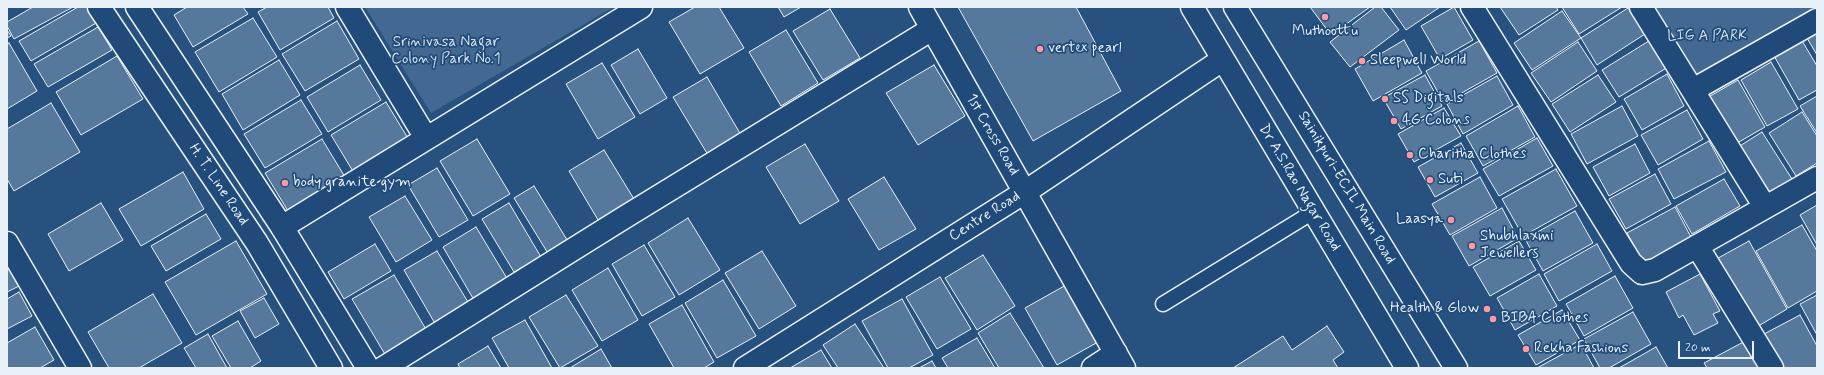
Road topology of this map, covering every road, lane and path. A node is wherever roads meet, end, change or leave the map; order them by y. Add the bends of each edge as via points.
1 (98, 7) edge
2 (136, 7) edge
3 (347, 7) edge
4 (641, 7) edge
5 (920, 7) edge
6 (1192, 7) edge
7 (1235, 7) edge
8 (1472, 7) edge
9 (1641, 7) edge
10 (1817, 20) edge
11 (932, 29) junction
12 (1222, 60) junction
13 (1693, 90) junction
14 (426, 138) junction
15 (1817, 178) edge
16 (1025, 192) junction
17 (1765, 208) junction
18 (1314, 212) junction
19 (282, 227) junction
20 (7, 243) edge
21 (1697, 246) junction
22 (1163, 304) dead end
23 (1120, 361) edge
24 (80, 368) edge
25 (331, 368) edge
26 (368, 368) edge
27 (383, 368) edge
28 (745, 368) edge
29 (1093, 368) edge
30 (1407, 368) edge
31 (1456, 368) edge
32 (1772, 368) edge

1 - 25 street, H. T. Line Road via 257,243
2 - 19 street, H. T. Line Road
3 - 14 street
4 - 14 street
5 - 11 street, 1st Cross Road
6 - 12 street, Dr A.S.Rao Nagar Road
7 - 31 street, Sainikpuri-ECIL Main Road
8 - 21 street via 1631,263 1642,273 1655,270
9 - 13 street
10 - 13 street
11 - 16 street, 1st Cross Road
11 - 27 street
12 - 16 street, Centre Road
12 - 18 street, Dr A.S.Rao Nagar Road
13 - 17 street
14 - 19 street
15 - 17 street
16 - 23 street, 1st Cross Road
16 - 28 street, Centre Road
17 - 21 street
18 - 22 lane
18 - 30 street, Dr A.S.Rao Nagar Road
19 - 26 street, H. T. Line Road
20 - 24 street
21 - 32 street
23 - 29 street

